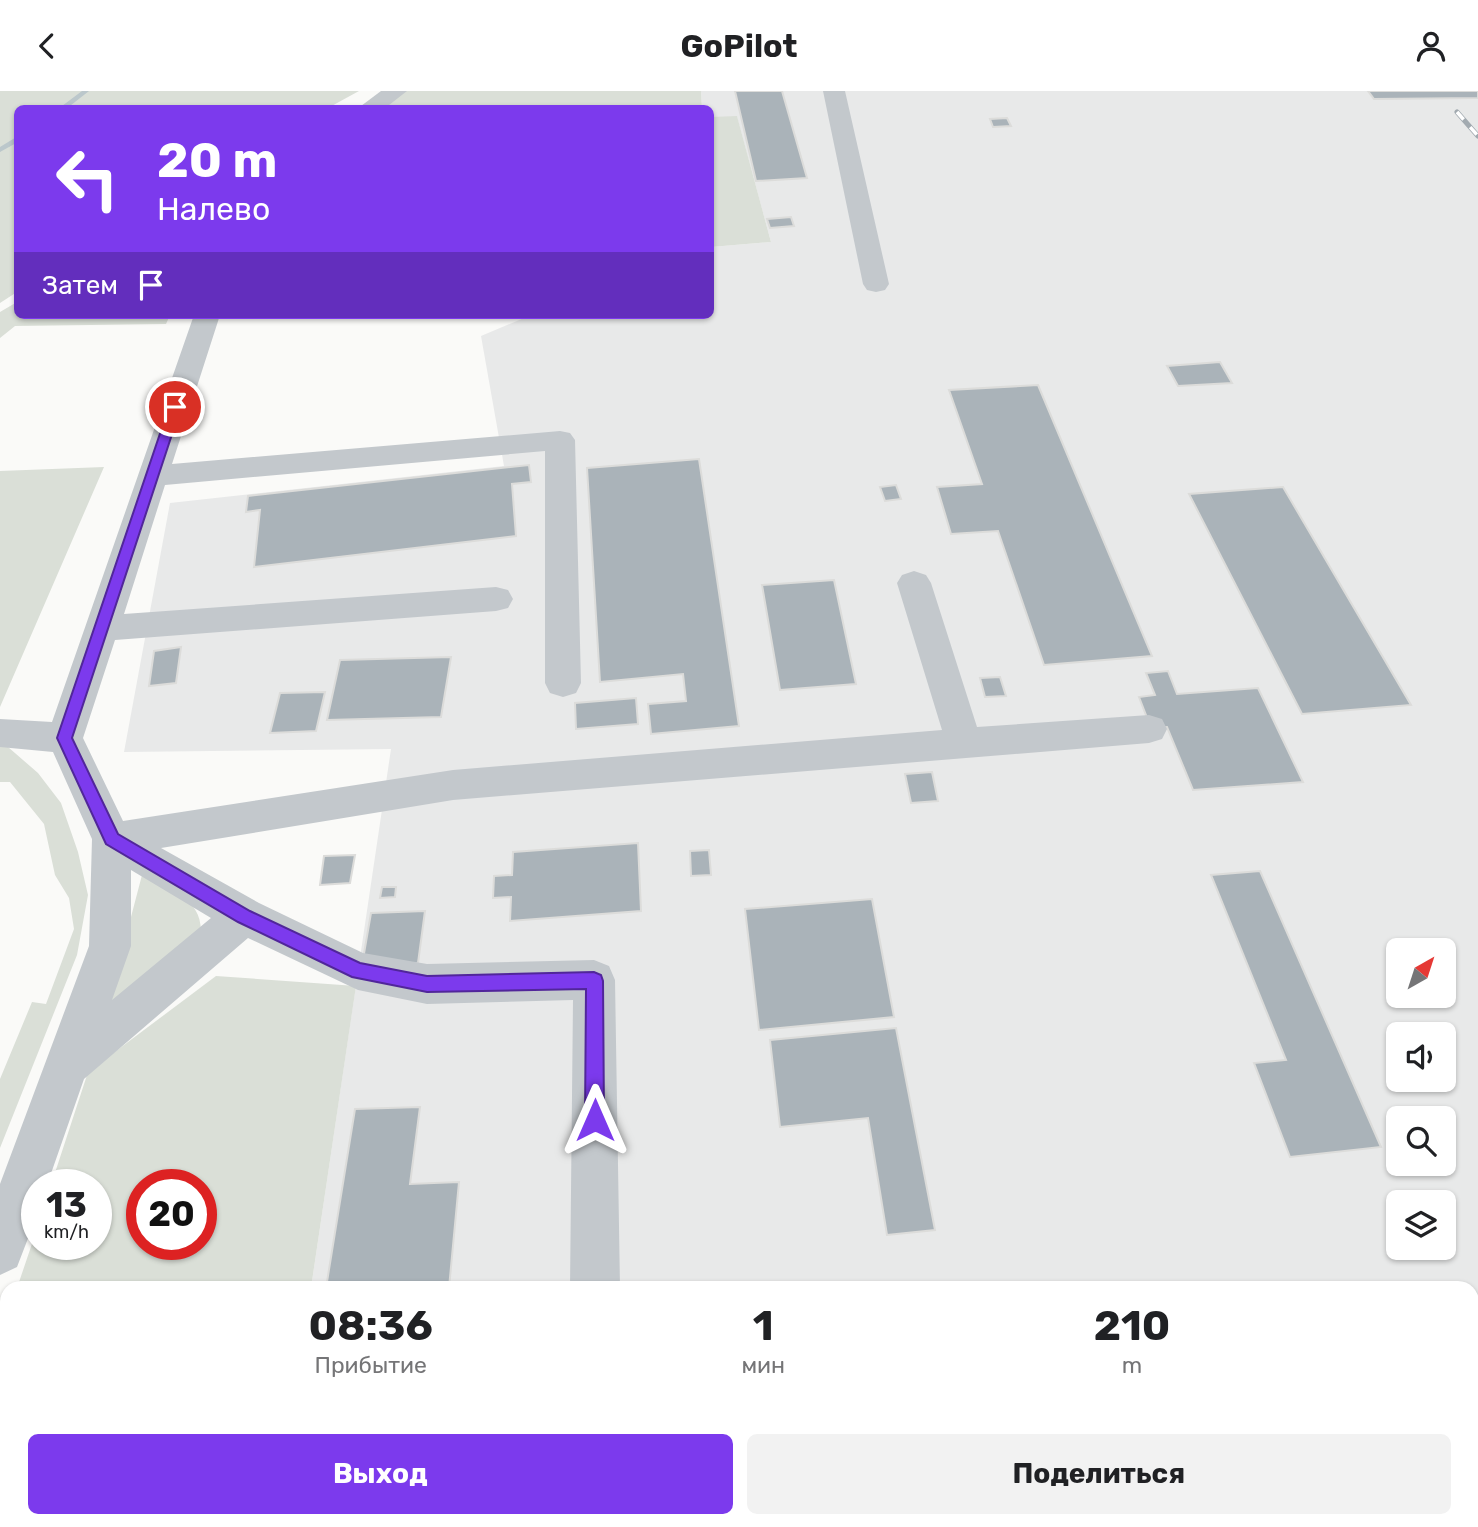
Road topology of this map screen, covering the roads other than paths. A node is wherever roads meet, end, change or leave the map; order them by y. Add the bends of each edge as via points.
1 (396, 91) edge
2 (834, 91) edge
3 (374, 105) edge
4 (876, 284) dead end
5 (206, 319) edge
6 (151, 477) junction
7 (915, 583) dead end
8 (496, 599) dead end
9 (103, 628) junction
10 (563, 683) dead end
11 (1149, 729) dead end
12 (0, 733) edge
13 (65, 738) junction
14 (964, 743) junction
15 (112, 839) junction
16 (244, 916) junction
17 (67, 1066) junction
18 (0, 1249) edge
19 (595, 1281) edge

1 - 3 street
2 - 4 street
5 - 6 street
6 - 9 street
6 - 10 street via 560,440
7 - 14 street
8 - 9 street
9 - 13 street
11 - 14 street
12 - 13 street
13 - 15 street
14 - 15 street via 453,785
15 - 16 street
15 - 17 street via 110,946
16 - 17 street
16 - 19 street via 358,971 427,984 594,981
17 - 18 street

